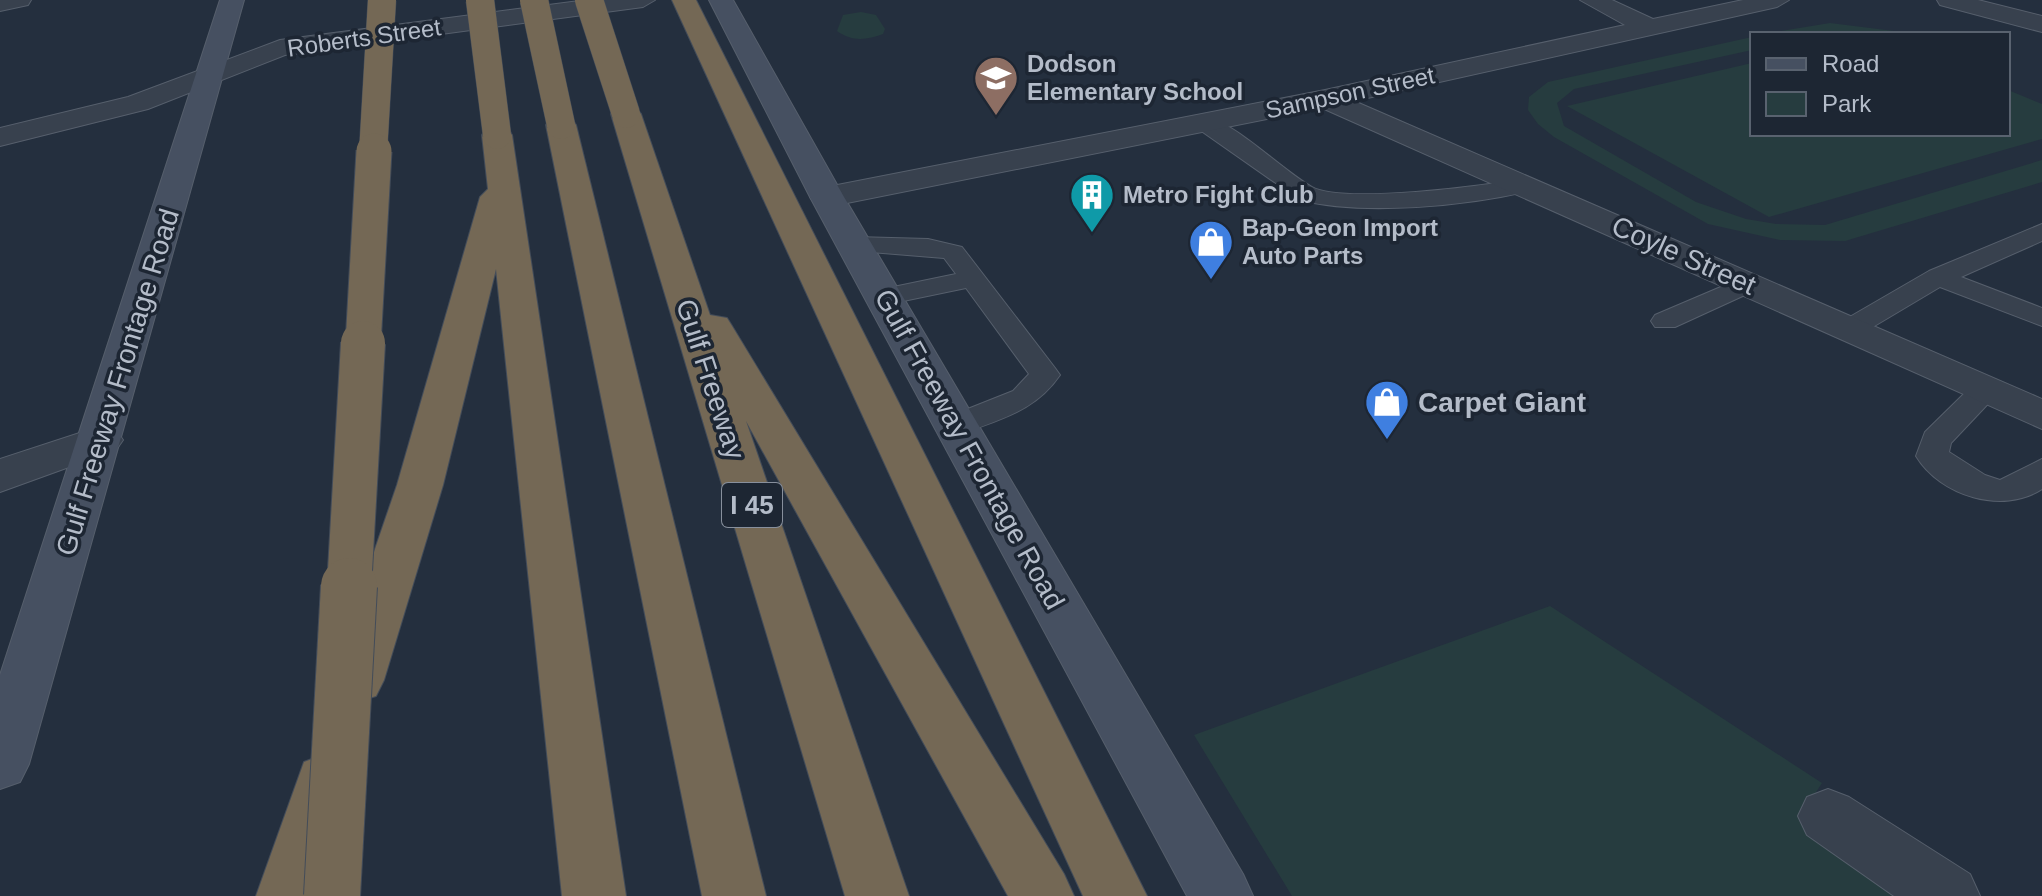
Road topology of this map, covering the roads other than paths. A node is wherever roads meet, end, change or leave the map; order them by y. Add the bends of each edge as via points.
1 (19, 0) edge
2 (232, 0) edge
3 (382, 0) edge
4 (480, 0) edge
5 (534, 0) edge
6 (589, 0) edge
7 (643, 0) edge
8 (684, 0) edge
9 (721, 0) edge
10 (1592, 0) edge
11 (1777, 0) edge
12 (1949, 0) edge
13 (0, 4) edge
14 (2042, 24) edge
15 (1649, 27) junction
16 (208, 77) junction
17 (1325, 99) junction
18 (1205, 123) junction
19 (0, 137) edge
20 (500, 155) junction
21 (1525, 185) junction
22 (827, 197) junction
23 (2041, 233) edge
24 (855, 245) junction
25 (670, 250) junction
26 (1938, 277) junction
27 (973, 279) junction
28 (1749, 283) junction
29 (884, 297) junction
30 (2042, 318) edge
31 (1665, 321) dead end
32 (1851, 328) junction
33 (1987, 389) junction
34 (2042, 415) edge
35 (956, 425) junction
36 (101, 440) junction
37 (2042, 470) edge
38 (0, 476) edge
39 (0, 764) edge
40 (1828, 816) dead end
41 (288, 896) edge
42 (332, 896) edge
43 (594, 896) edge
44 (734, 896) edge
45 (877, 896) edge
46 (1042, 896) edge
47 (1115, 896) edge
48 (1221, 896) edge
49 (1948, 896) edge

1 - 13 street
2 - 16 main road, Gulf Freeway Frontage Road
3 - 42 highway, bridge
4 - 20 highway, bridge
5 - 44 highway, bridge
6 - 25 highway, Gulf Freeway / I 45, bridge
7 - 16 street, Roberts Street via 280,48
8 - 47 highway
9 - 22 main road, Gulf Freeway Frontage Road
10 - 15 street
11 - 15 street, Sampson Street
12 - 14 street
15 - 17 street, Sampson Street
16 - 19 street, Roberts Street via 138,103
16 - 36 main road, Gulf Freeway Frontage Road
17 - 18 street, Sampson Street
17 - 21 street, Coyle Street
18 - 21 lane via 1308,195 1325,200 1499,191
18 - 22 street, Sampson Street
20 - 41 highway via 420,485
20 - 43 highway
21 - 28 street, Coyle Street
22 - 24 main road, Gulf Freeway Frontage Road
23 - 26 lane
24 - 27 lane via 953,252
24 - 29 main road, Gulf Freeway Frontage Road
25 - 45 highway, Gulf Freeway / I 45
25 - 46 highway
26 - 30 lane
26 - 32 lane
27 - 29 lane
27 - 35 lane via 1045,375 1024,398
28 - 31 lane
28 - 32 street, Coyle Street
29 - 35 main road, Gulf Freeway Frontage Road
32 - 33 street, Coyle Street
33 - 34 street, Coyle Street
33 - 37 lane via 1936,439 1932,456 1965,480 2005,494 2030,484
35 - 48 main road, Gulf Freeway Frontage Road
36 - 38 street
36 - 39 main road, Gulf Freeway Frontage Road
40 - 49 street

